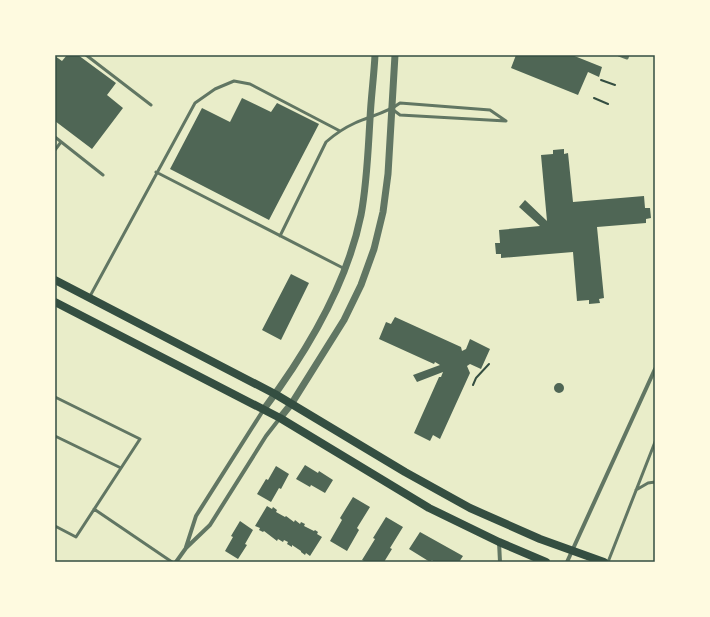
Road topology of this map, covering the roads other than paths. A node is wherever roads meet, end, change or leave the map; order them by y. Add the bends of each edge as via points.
1 (86, 55) edge
2 (375, 55) edge
3 (395, 55) edge
4 (619, 55) edge
5 (628, 56) edge
6 (151, 105) dead end
7 (392, 109) junction
8 (370, 118) junction
9 (340, 131) junction
10 (55, 137) edge
11 (61, 142) junction
12 (55, 150) edge
13 (156, 172) junction
14 (103, 175) dead end
15 (280, 236) junction
16 (345, 269) junction
17 (55, 280) edge
18 (89, 298) junction
19 (55, 302) edge
20 (655, 369) edge
21 (275, 394) junction
22 (55, 397) edge
23 (292, 403) junction
24 (264, 409) junction
25 (280, 418) junction
26 (55, 436) edge
27 (655, 442) edge
28 (121, 468) junction
29 (655, 482) edge
30 (636, 490) junction
31 (94, 509) junction
32 (55, 526) edge
33 (499, 542) junction
34 (186, 548) junction
35 (572, 552) junction
36 (172, 562) edge
37 (176, 562) edge
38 (500, 562) edge
39 (546, 562) edge
40 (567, 562) edge
41 (604, 562) edge
42 (608, 562) edge

1 - 6 lane
2 - 8 street
3 - 7 street
4 - 5 lane
7 - 7 lane via 400,115 506,122 490,110 400,102
7 - 8 lane
7 - 23 street via 383,212 368,268 344,320
8 - 9 lane
8 - 16 street via 364,197
9 - 13 lane via 250,84 234,81 215,89 195,103
9 - 15 lane via 326,142
10 - 11 lane
11 - 12 lane
11 - 14 lane
13 - 15 lane
13 - 18 lane
15 - 16 lane
16 - 21 street via 322,318
17 - 18 main road
18 - 21 main road
19 - 24 main road
20 - 35 street
21 - 23 main road
21 - 24 street
22 - 28 lane via 140,439
23 - 25 street
23 - 35 main road via 442,493 505,524
24 - 25 main road
24 - 34 street via 196,516
25 - 33 main road via 429,508
25 - 34 street via 210,525
26 - 28 lane
27 - 30 lane
28 - 31 lane
29 - 30 lane
30 - 42 lane
31 - 32 lane via 76,537
31 - 36 lane
33 - 38 street
33 - 39 main road
34 - 37 street
35 - 40 street
35 - 41 main road

